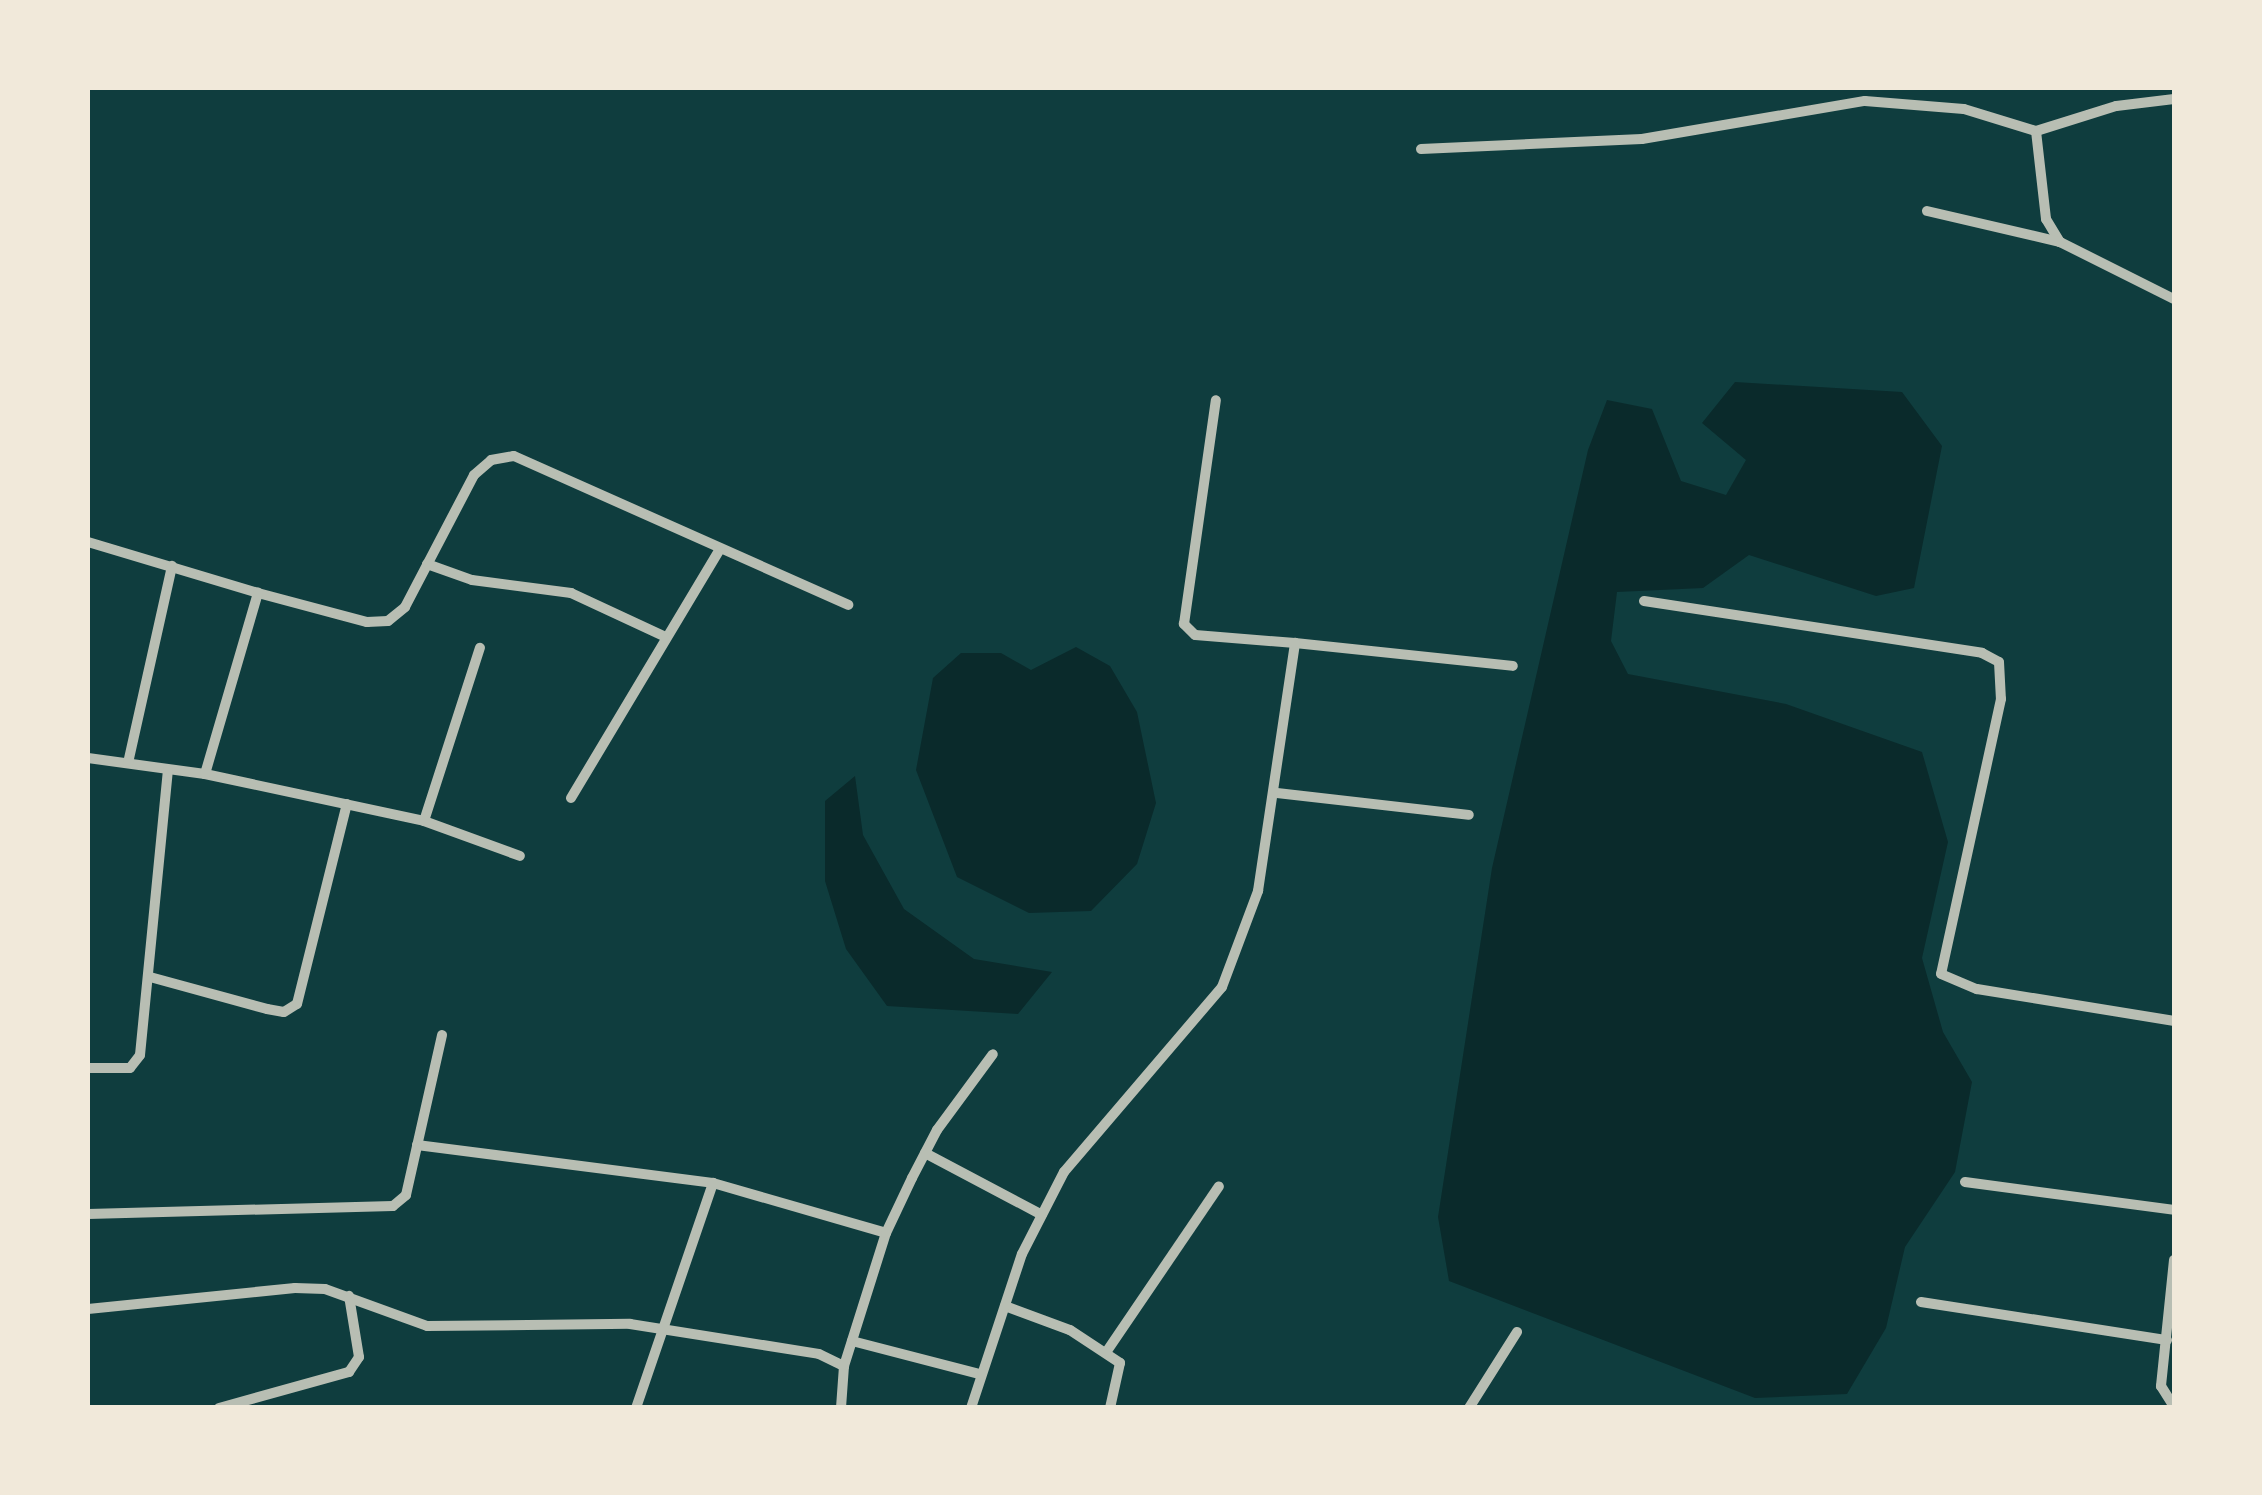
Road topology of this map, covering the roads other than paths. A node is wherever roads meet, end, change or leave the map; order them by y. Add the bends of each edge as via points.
1 (2174, 98) edge
2 (2036, 130) junction
3 (1421, 149) dead end
4 (1927, 211) dead end
5 (2060, 242) junction
6 (2174, 298) edge
7 (1216, 400) dead end
8 (88, 542) edge
9 (720, 549) junction
10 (427, 564) junction
11 (172, 566) junction
12 (258, 593) junction
13 (1644, 600) dead end
14 (848, 606) dead end
15 (666, 637) junction
16 (1295, 643) junction
17 (480, 648) dead end
18 (1514, 666) dead end
19 (88, 758) edge
20 (128, 764) junction
21 (168, 770) junction
22 (205, 774) junction
23 (1276, 793) junction
24 (571, 798) dead end
25 (347, 804) junction
26 (1469, 815) dead end
27 (424, 820) junction
28 (520, 856) dead end
29 (150, 977) junction
30 (2174, 1021) edge
31 (442, 1035) dead end
32 (993, 1054) dead end
33 (88, 1068) edge
34 (418, 1145) junction
35 (925, 1153) junction
36 (1965, 1182) dead end
37 (713, 1183) junction
38 (1219, 1186) dead end
39 (2174, 1210) edge
40 (88, 1214) edge
41 (1042, 1215) junction
42 (886, 1234) junction
43 (2174, 1260) edge
44 (349, 1296) junction
45 (1921, 1302) dead end
46 (1005, 1306) junction
47 (88, 1309) edge
48 (660, 1330) junction
49 (1516, 1332) dead end
50 (2167, 1340) junction
51 (852, 1341) junction
52 (1107, 1351) junction
53 (844, 1366) junction
54 (980, 1374) junction
55 (2174, 1407) edge
56 (219, 1408) edge
57 (636, 1408) edge
58 (842, 1408) edge
59 (971, 1408) edge
60 (1110, 1408) edge
61 (1469, 1408) edge

1 - 2 street via 2116,106
2 - 3 street via 1964,109 1865,101 1642,139
2 - 5 street via 2046,219
4 - 5 street
5 - 6 street
7 - 16 street via 1184,624 1196,635
8 - 11 street
9 - 10 street via 514,456 491,460 474,475
9 - 14 street
9 - 15 street
10 - 12 street via 405,607 388,621 367,622
10 - 15 street via 472,580 572,593
11 - 12 street
11 - 20 street
12 - 22 street
13 - 30 street via 1982,653 1999,662 2001,699 1942,974 1977,989
15 - 24 street
16 - 18 street
16 - 23 street
17 - 27 street
19 - 20 street
20 - 21 street
21 - 22 street
21 - 29 street
22 - 25 street
23 - 26 street
23 - 41 street via 1258,891 1222,987 1192,1028 1094,1129
25 - 27 street
25 - 29 street via 298,1004 284,1012
27 - 28 street
29 - 33 street via 140,1055 130,1068
31 - 34 street
32 - 35 street
34 - 37 street
34 - 40 street via 406,1195 370,1212
35 - 41 street
35 - 42 street
36 - 39 street
37 - 42 street
37 - 48 street
38 - 52 street
41 - 46 street
42 - 51 street
43 - 50 street
44 - 47 street via 295,1288
44 - 48 street via 427,1326 592,1321
44 - 56 street via 359,1356 349,1372
45 - 50 street
46 - 52 street
46 - 54 street
48 - 53 street via 784,1346
48 - 57 street
49 - 61 street
50 - 55 street via 2161,1386
51 - 53 street
51 - 54 street
52 - 60 street via 1120,1363 1122,1379
53 - 58 street
54 - 59 street

